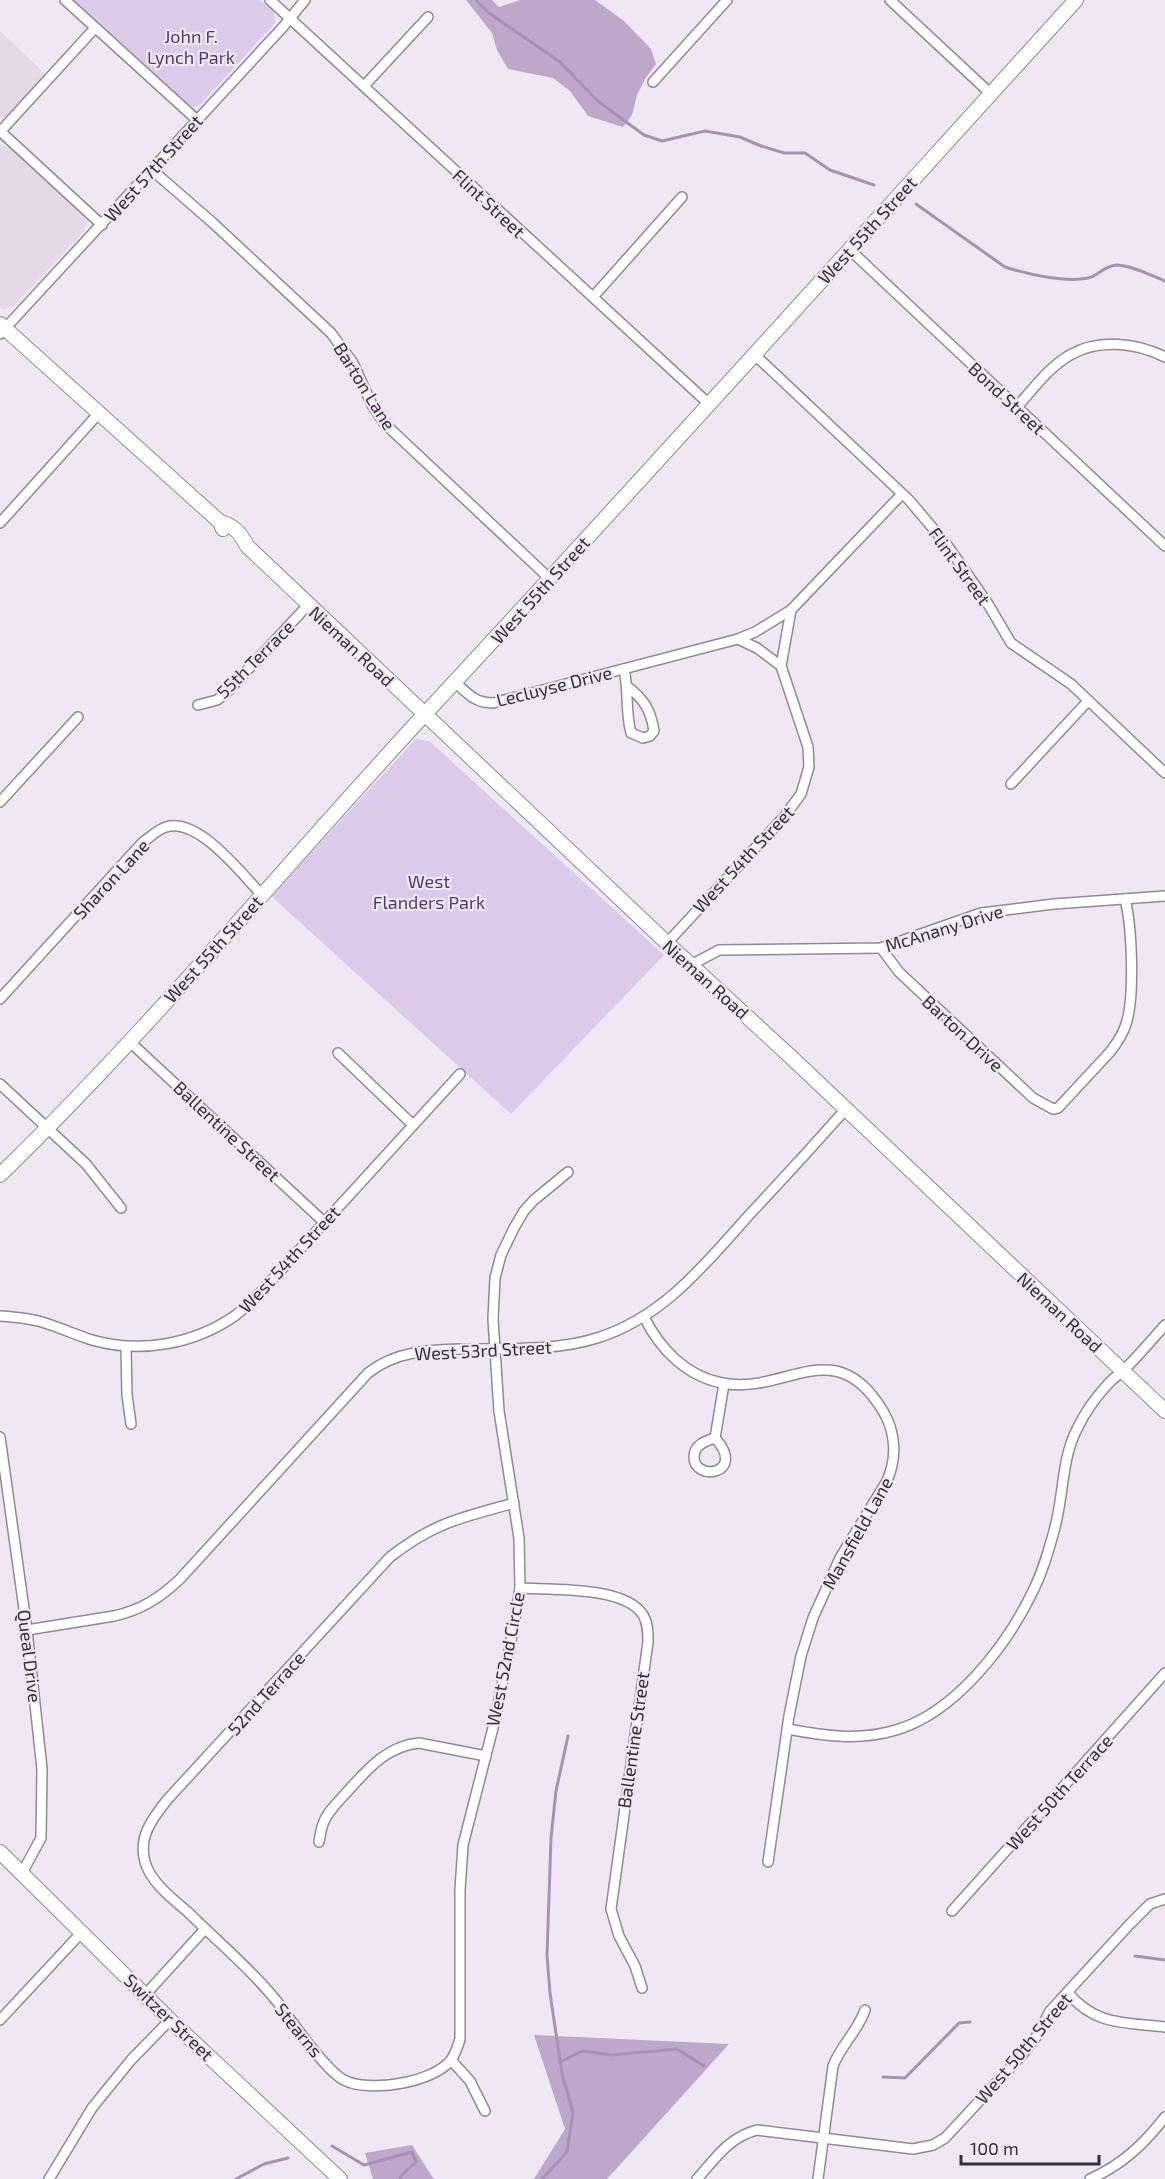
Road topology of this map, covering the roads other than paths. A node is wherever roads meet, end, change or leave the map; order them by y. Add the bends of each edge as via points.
1 (65, 0) edge
2 (270, 0) edge
3 (305, 0) edge
4 (727, 0) edge
5 (890, 0) edge
6 (1076, 0) edge
7 (428, 17) dead end
8 (291, 19) junction
9 (95, 28) junction
10 (653, 82) dead end
11 (364, 86) junction
12 (991, 94) junction
13 (197, 120) junction
14 (0, 132) edge
15 (152, 170) junction
16 (682, 197) dead end
17 (102, 225) junction
18 (850, 250) junction
19 (592, 297) junction
20 (2, 329) edge
21 (755, 355) junction
22 (1165, 357) edge
23 (709, 404) junction
24 (1017, 407) junction
25 (99, 413) junction
26 (902, 494) junction
27 (0, 523) edge
28 (1165, 546) edge
29 (550, 579) junction
30 (308, 605) junction
31 (791, 610) junction
32 (738, 639) junction
33 (781, 666) junction
34 (624, 669) junction
35 (456, 682) junction
36 (628, 687) junction
37 (1088, 701) junction
38 (198, 705) dead end
39 (426, 714) junction
40 (78, 717) dead end
41 (1165, 773) edge
42 (1011, 784) dead end
43 (0, 802) edge
44 (262, 895) junction
45 (1165, 896) edge
46 (1125, 899) junction
47 (667, 943) junction
48 (881, 948) junction
49 (691, 965) junction
50 (0, 999) edge
51 (130, 1042) junction
52 (338, 1053) dead end
53 (460, 1074) dead end
54 (0, 1084) edge
55 (845, 1110) junction
56 (413, 1125) junction
57 (48, 1129) junction
58 (568, 1172) dead end
59 (0, 1175) edge
60 (121, 1208) dead end
61 (324, 1222) junction
62 (0, 1316) edge
63 (644, 1317) junction
64 (1165, 1325) edge
65 (126, 1347) junction
66 (495, 1348) junction
67 (1123, 1371) junction
68 (724, 1384) junction
69 (1165, 1411) edge
70 (131, 1424) dead end
71 (0, 1437) edge
72 (715, 1438) dead end
73 (514, 1503) junction
74 (520, 1588) junction
75 (27, 1630) junction
76 (1165, 1673) edge
77 (788, 1729) junction
78 (486, 1756) junction
79 (319, 1842) dead end
80 (143, 1847) joint
81 (0, 1852) edge
82 (768, 1862) dead end
83 (22, 1873) junction
84 (1165, 1899) edge
85 (952, 1911) dead end
86 (205, 1929) junction
87 (82, 1932) junction
88 (642, 1988) dead end
89 (1068, 1993) junction
90 (145, 1995) junction
91 (865, 2010) dead end
92 (0, 2020) edge
93 (170, 2020) junction
94 (1165, 2027) edge
95 (451, 2060) junction
96 (485, 2111) dead end
97 (1165, 2117) edge
98 (823, 2138) junction
99 (49, 2179) edge
100 (340, 2179) edge
101 (697, 2179) edge
102 (818, 2179) edge
103 (1090, 2179) edge

1 - 9 street
2 - 8 street, Flint Street
3 - 8 street, West 57th Street
4 - 10 street
5 - 12 street
6 - 12 street, West 55th Street
7 - 11 street
8 - 11 street, Flint Street
8 - 13 street, West 57th Street
9 - 13 street
9 - 14 street
11 - 19 street, Flint Street
12 - 18 street, West 55th Street
13 - 15 street, West 57th Street
14 - 17 street
15 - 17 street, West 57th Street
15 - 29 street, Barton Lane via 331,333 353,363 384,423
16 - 19 street
17 - 20 street, West 57th Street
18 - 21 street, West 55th Street
18 - 24 street, Bond Street
19 - 23 street, Flint Street
20 - 25 street, Nieman Road
21 - 23 street, West 55th Street
21 - 26 street, Flint Street
22 - 24 street via 1121,344 1090,347 1071,354 1055,367
23 - 29 street, West 55th Street
24 - 28 street, Bond Street
25 - 27 street
25 - 30 street, Nieman Road
26 - 31 street
26 - 37 street, Flint Street via 946,545 1011,643 1056,672
29 - 35 street, West 55th Street
30 - 38 street, 55th Terrace via 227,692 217,700
30 - 39 street, Nieman Road
31 - 32 street, Lecluyse Drive
31 - 33 street, West 54th Street
32 - 33 street
32 - 34 street, Lecluyse Drive
33 - 47 street, West 54th Street via 808,747 806,783 794,805
34 - 35 street, Lecluyse Drive via 493,703 481,703
34 - 36 street, Lecluyse Drive
35 - 39 street, West 55th Street
36 - 36 street, Lecluyse Drive via 631,733 643,738 654,731 651,715 639,695
37 - 41 street, Flint Street
37 - 42 street
39 - 44 street, West 55th Street
39 - 47 street, Nieman Road
40 - 43 street
44 - 50 street, Sharon Lane via 200,834 182,825 164,827 142,843
44 - 51 street, West 55th Street
45 - 46 street, McAnany Drive
46 - 48 street, McAnany Drive via 981,913
46 - 48 street, Barton Drive via 1130,939 1130,1011 1126,1025 1110,1052 1058,1108 1033,1098 899,972
47 - 49 street, Nieman Road
48 - 49 street, McAnany Drive via 719,950
49 - 55 street, Nieman Road
51 - 57 street, West 55th Street
51 - 61 street, Ballentine Street
52 - 56 street
53 - 56 street, West 54th Street
54 - 57 street
55 - 63 street, West 53rd Street via 682,1288
55 - 67 street, Nieman Road
56 - 61 street, West 54th Street
57 - 59 street, West 55th Street
57 - 60 street via 86,1164
58 - 66 street, West 52nd Circle via 524,1211 501,1255 493,1304
61 - 65 street, West 54th Street via 237,1314 176,1342
62 - 65 street, West 54th Street via 23,1317 94,1341
63 - 66 street, West 53rd Street via 577,1343
63 - 68 street, Mansfield Lane via 673,1358 693,1372
64 - 67 street
65 - 70 street
66 - 73 street, West 52nd Circle via 499,1411
66 - 75 street, West 53rd Street via 418,1351 378,1365 159,1598 114,1617
67 - 69 street, Nieman Road
67 - 77 street via 1090,1405 1076,1431 1067,1456 1056,1527 1032,1593 1001,1645 970,1680 932,1713 896,1730 848,1737
68 - 72 street
68 - 77 street, Mansfield Lane via 749,1384 811,1370 837,1372 874,1397 893,1436 892,1470 840,1558 813,1618 794,1684
71 - 75 street, Queal Drive
73 - 74 street, West 52nd Circle
73 - 80 street, 52nd Terrace via 444,1523 403,1547 167,1800 151,1819
74 - 78 street, West 52nd Circle
74 - 88 street, Ballentine Street via 615,1595 632,1603 647,1627 611,1909
75 - 83 street, Queal Drive via 42,1795 41,1838
76 - 85 street, West 50th Terrace
77 - 82 street, Mansfield Lane
78 - 79 street via 419,1743 395,1749 374,1763 338,1801 323,1823
78 - 95 street, West 52nd Circle via 462,1856 460,2039
80 - 86 street, Stearns via 145,1862 156,1882
81 - 83 street, Switzer Street
83 - 87 street, Switzer Street
84 - 89 street, West 50th Street via 1141,1912
86 - 90 street
86 - 95 street, Stearns via 269,1993 342,2079 360,2086 414,2080 434,2074
87 - 90 street, Switzer Street
87 - 92 street
89 - 94 street via 1086,2011 1102,2019
89 - 98 street, West 50th Street via 1050,2011 1022,2055 939,2141 913,2149
90 - 93 street, Switzer Street
91 - 98 street via 833,2066
93 - 99 street via 92,2108
93 - 100 street, Switzer Street
95 - 96 street via 470,2081
97 - 103 street via 1134,2153
98 - 101 street, West 50th Street via 757,2130 743,2133
98 - 102 street

